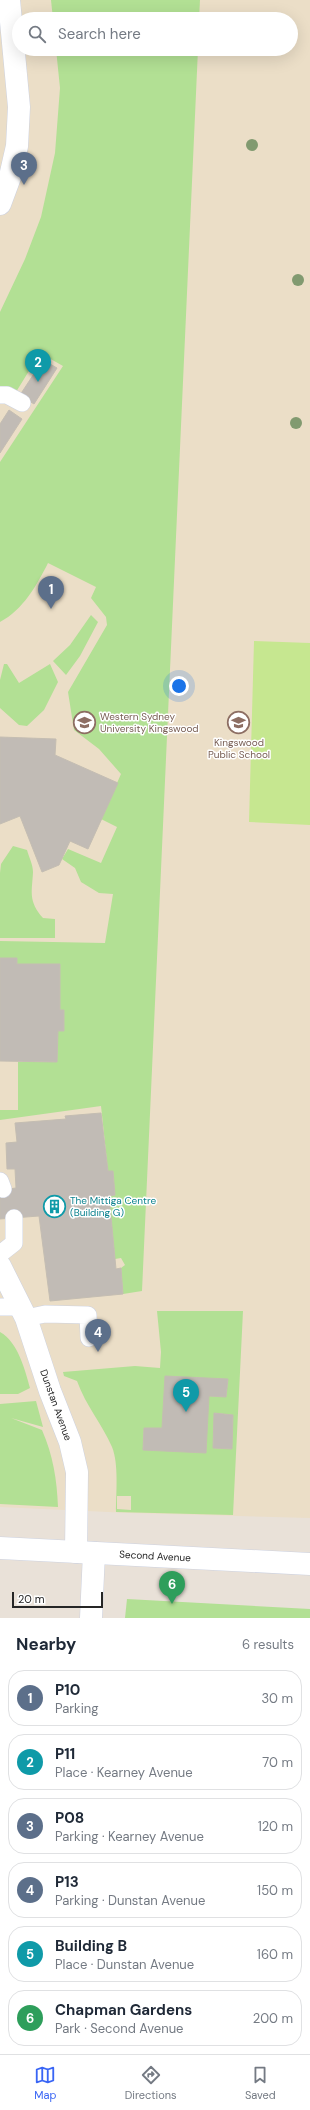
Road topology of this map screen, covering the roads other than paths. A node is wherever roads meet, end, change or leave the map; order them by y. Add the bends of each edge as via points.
1 (9, 0) edge
2 (12, 29) edge
3 (15, 56) edge
4 (0, 204) edge
5 (0, 395) edge
6 (21, 406) dead end
7 (14, 1218) dead end
8 (0, 1254) edge
9 (0, 1266) edge
10 (16, 1311) edge
11 (90, 1338) dead end
12 (0, 1548) edge
13 (85, 1552) junction
14 (310, 1564) edge
15 (91, 1618) edge

1 - 2 street
3 - 4 street via 20,107 17,146 10,177
5 - 6 lane via 7,395
7 - 8 lane via 14,1243
9 - 10 street, Dunstan Avenue
10 - 11 lane via 88,1315
10 - 13 street, Dunstan Avenue via 70,1442 77,1472
12 - 13 street, Second Avenue
13 - 14 street, Second Avenue
13 - 15 street, Dunstan Avenue

